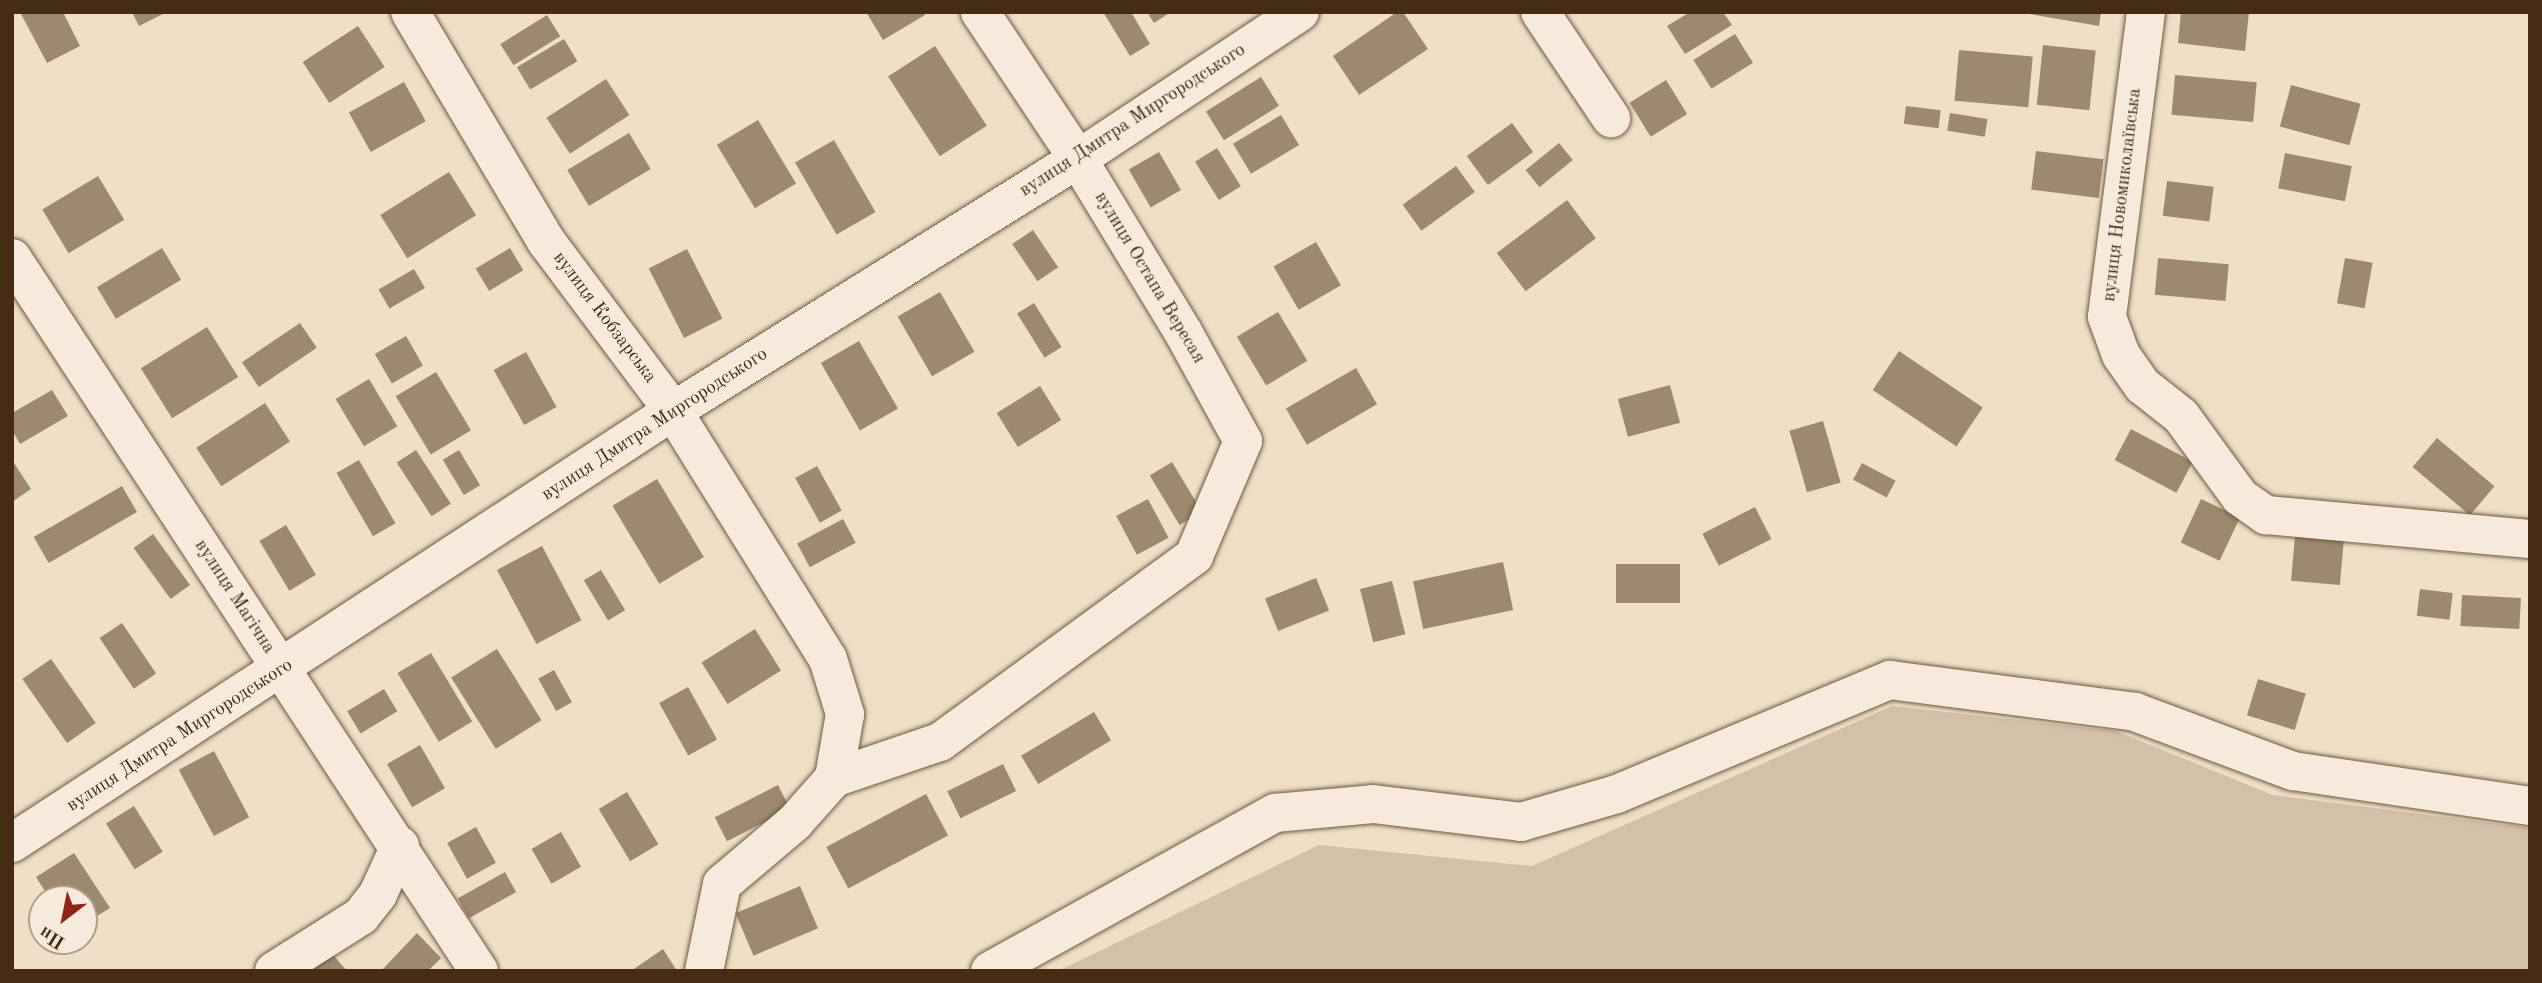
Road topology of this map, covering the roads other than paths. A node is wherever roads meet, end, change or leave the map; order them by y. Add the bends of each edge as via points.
1 (410, 12) edge
2 (980, 12) edge
3 (1300, 12) edge
4 (1541, 12) edge
5 (2146, 12) edge
6 (1611, 118) dead end
7 (1078, 159) junction
8 (12, 258) edge
9 (673, 411) junction
10 (2530, 540) edge
11 (283, 670) junction
12 (834, 778) junction
13 (2530, 806) edge
14 (12, 843) edge
15 (400, 846) junction
16 (274, 971) edge
17 (479, 971) edge
18 (704, 971) edge
19 (990, 971) edge

1 - 9 street, вулиця Кобзарська via 546,240
2 - 7 street, вулиця Остапа Вересая
3 - 7 street, вулиця Дмитра Миргородського
4 - 6 street
5 - 10 street, вулиця Новомиколаївська via 2107,317 2121,355 2143,386 2181,416 2225,480 2266,515 2430,527
7 - 9 street, вулиця Дмитра Миргородського
7 - 12 street, вулиця Остапа Вересая via 1184,332 1243,442 1194,556 940,742
8 - 11 street, вулиця Магічна
9 - 11 street, вулиця Дмитра Миргородського
9 - 12 street, вулиця Кобзарська via 828,659 845,714
11 - 14 street, вулиця Дмитра Миргородського
11 - 15 street, вулиця Магічна
12 - 18 street via 795,822 722,884
13 - 19 street via 2293,771 2135,712 1891,680 1617,794 1521,822 1373,804 1275,813
15 - 16 street via 378,894 361,916
15 - 17 street, вулиця Магічна

